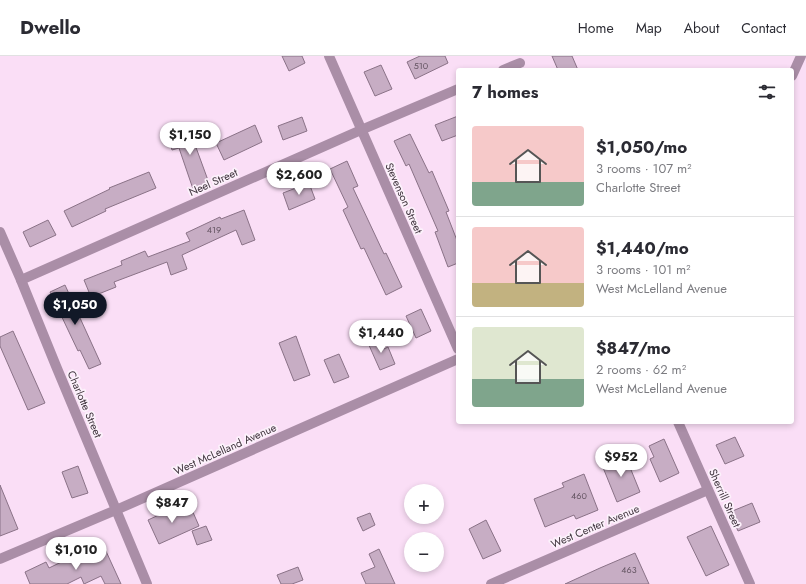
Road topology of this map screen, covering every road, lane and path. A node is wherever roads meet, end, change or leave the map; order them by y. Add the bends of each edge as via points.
1 (329, 56) edge
2 (801, 56) edge
3 (521, 63) edge
4 (508, 68) edge
5 (794, 72) edge
6 (456, 90) edge
7 (361, 130) junction
8 (0, 233) edge
9 (21, 280) junction
10 (456, 344) edge
11 (456, 360) edge
12 (679, 424) edge
13 (708, 490) junction
14 (116, 510) junction
15 (0, 559) edge
16 (147, 584) edge
17 (491, 584) edge
18 (750, 584) edge

1 - 7 street, Stevenson Street
2 - 5 street
3 - 4 street
6 - 7 street, Neel Street
7 - 9 street, Neel Street
7 - 10 street, Stevenson Street
8 - 9 street, Charlotte Street
9 - 14 street, Charlotte Street
11 - 14 street, West McLelland Avenue
12 - 13 street, Sherrill Street
13 - 17 street, West Center Avenue
13 - 18 street, Sherrill Street
14 - 15 street, West McLelland Avenue
14 - 16 street, Charlotte Street

